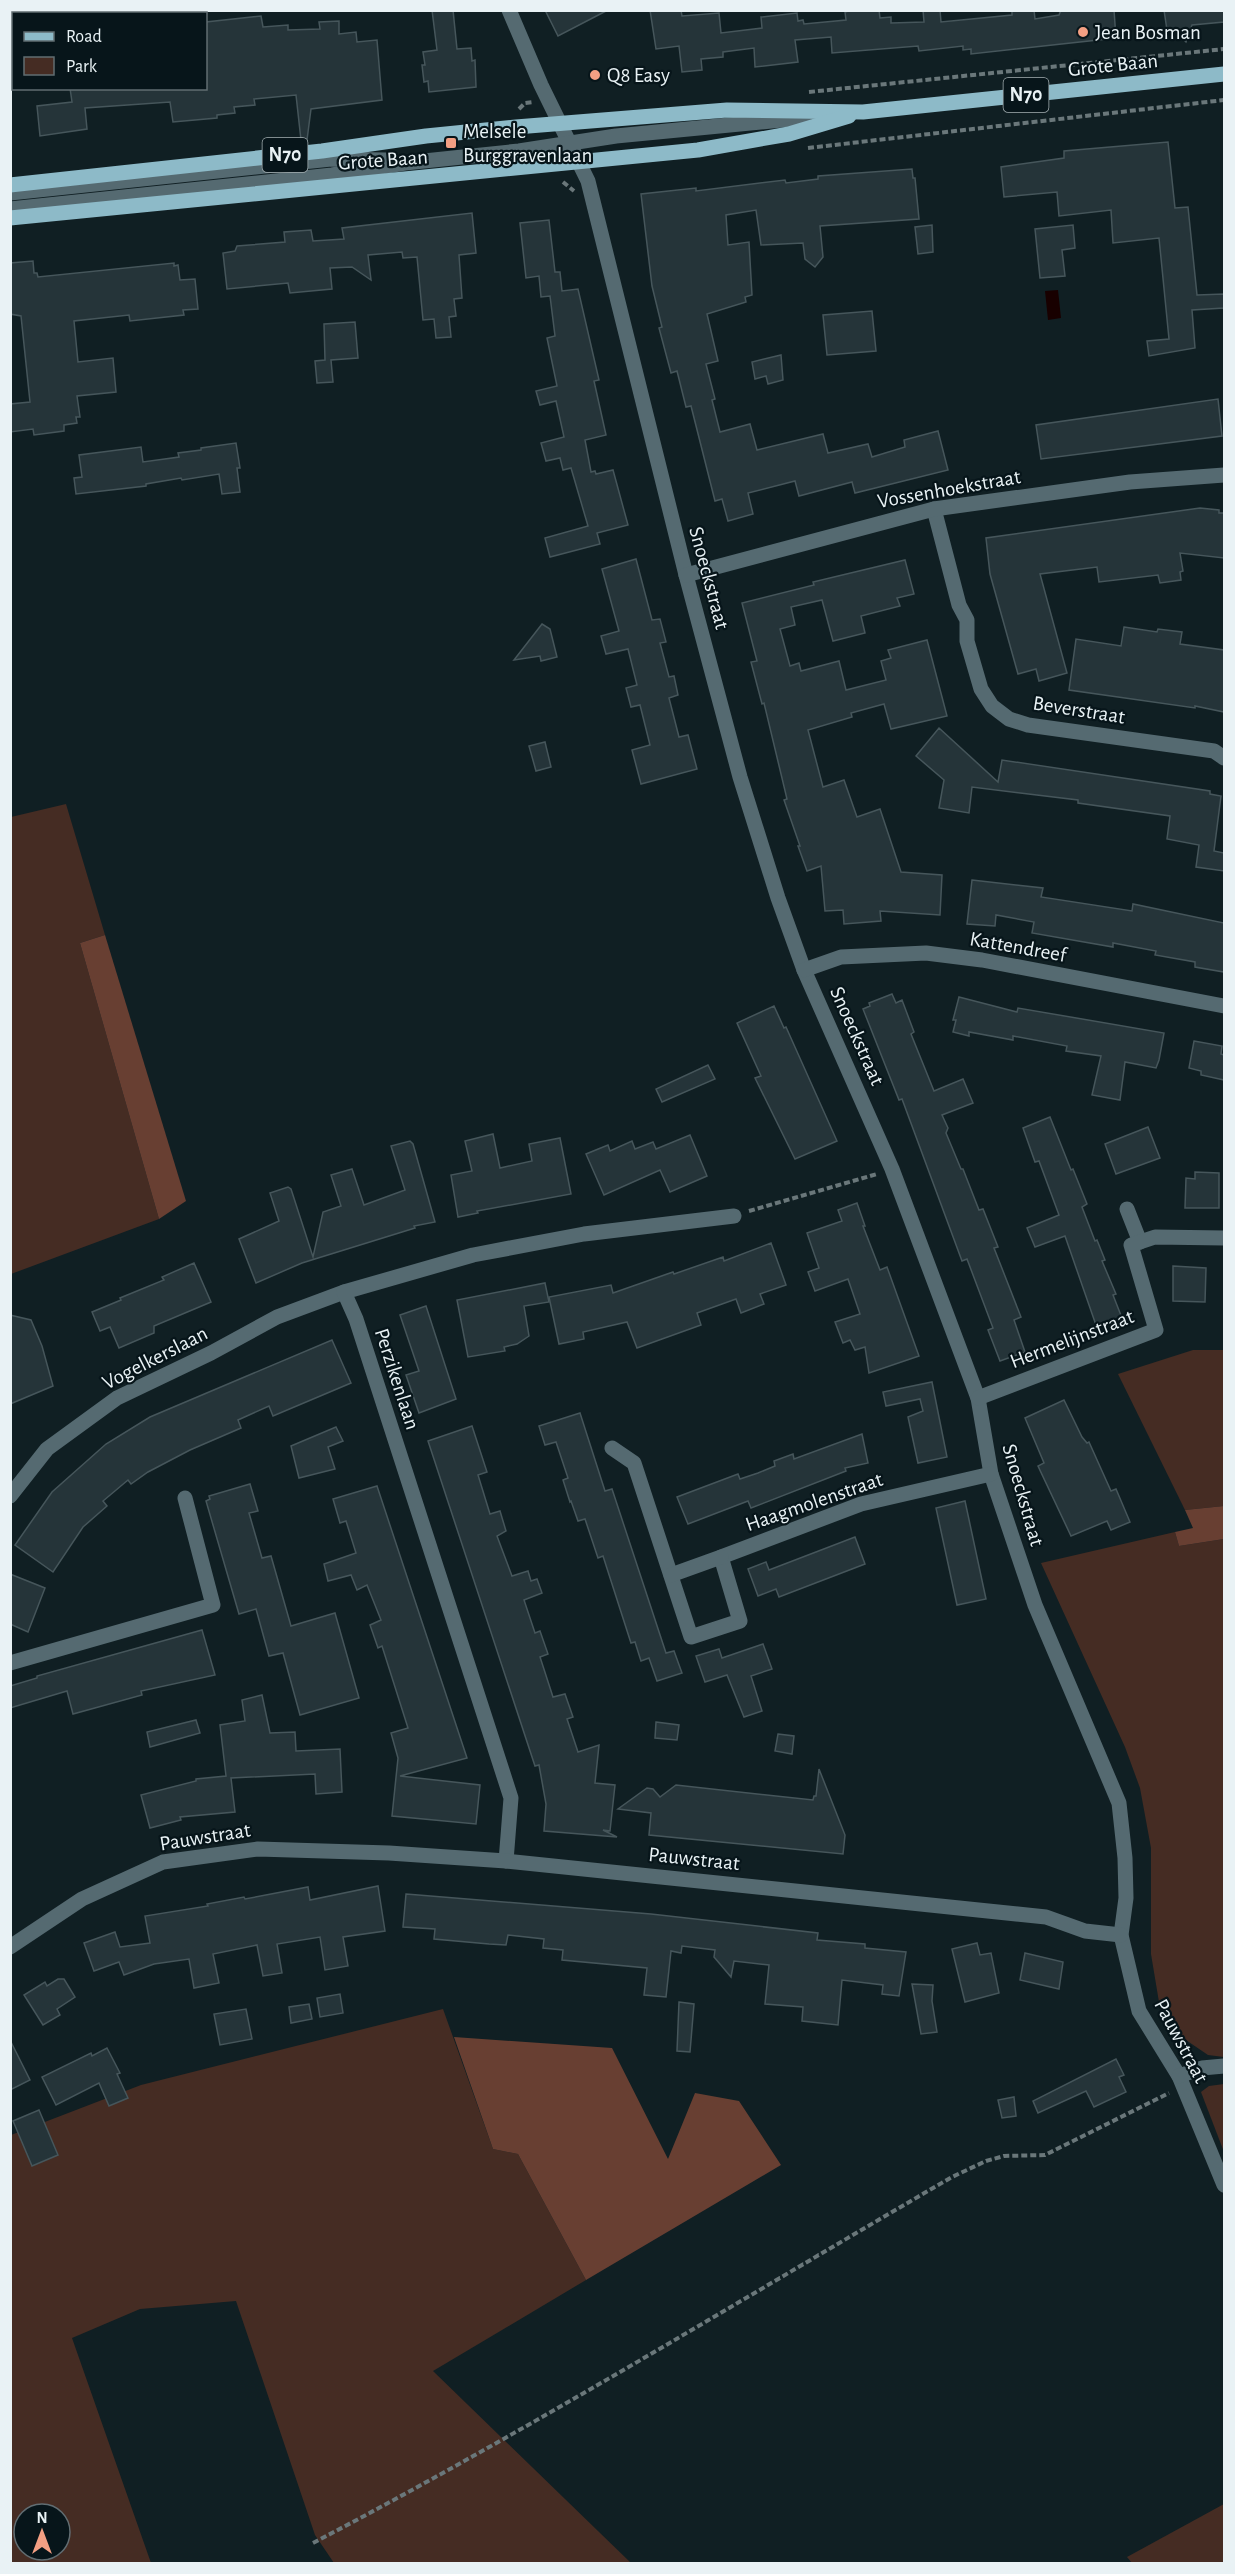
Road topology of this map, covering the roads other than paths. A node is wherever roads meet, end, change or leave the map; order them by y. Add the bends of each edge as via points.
1 (509, 10) edge
2 (1224, 74) edge
3 (863, 112) junction
4 (559, 124) junction
5 (568, 142) junction
6 (431, 159) junction
7 (577, 162) junction
8 (10, 185) edge
9 (10, 194) edge
10 (10, 209) edge
11 (10, 218) edge
12 (1224, 475) edge
13 (934, 509) junction
14 (686, 575) junction
15 (1224, 758) edge
16 (804, 970) junction
17 (1224, 1006) edge
18 (1127, 1209) dead end
19 (734, 1216) road end
20 (1224, 1238) edge
21 (1140, 1242) junction
22 (344, 1292) junction
23 (978, 1398) junction
24 (612, 1448) dead end
25 (991, 1474) junction
26 (10, 1496) edge
27 (185, 1498) dead end
28 (721, 1557) junction
29 (671, 1575) junction
30 (10, 1663) edge
31 (507, 1861) junction
32 (1121, 1935) junction
33 (10, 1947) edge
34 (1224, 2066) edge
35 (1181, 2081) junction
36 (1224, 2185) edge

1 - 4 street, Snoeckstraat
2 - 3 main road, Grote Baan / N70
3 - 4 main road, Grote Baan / N70 via 727,110
3 - 5 street, Grote Baan
3 - 7 main road, Grote Baan / N70 via 789,134 709,148
4 - 5 street, Snoeckstraat
4 - 8 main road, Grote Baan / N70
5 - 6 street, Grote Baan
5 - 7 street, Snoeckstraat
6 - 9 street, Grote Baan via 330,159
6 - 10 street, Grote Baan via 332,175
7 - 11 main road, Grote Baan / N70
7 - 14 street, Snoeckstraat via 588,181
12 - 13 street, Vossenhoekstraat via 1130,482
13 - 14 street, Vossenhoekstraat
13 - 15 street, Beverstraat via 958,605 967,620 967,641 975,670 992,706 1009,719 1028,725 1214,752
14 - 16 street, Snoeckstraat via 758,837
16 - 17 street, Kattendreef via 841,957 926,953
16 - 23 street, Snoeckstraat via 892,1170
18 - 21 street, Hermelijnstraat
19 - 22 street via 584,1234 473,1255
20 - 21 street via 1155,1237
21 - 23 street, Hermelijnstraat via 1131,1245 1156,1329
22 - 26 street, Vogelkerslaan via 277,1317 117,1398 47,1449
22 - 31 street, Perzikenlaan via 511,1797
23 - 25 street, Snoeckstraat
24 - 29 street via 634,1463
25 - 28 street, Haagmolenstraat via 861,1504
25 - 32 street, Snoeckstraat via 1035,1605 1119,1803 1126,1868
27 - 30 street via 213,1605
28 - 29 street, Haagmolenstraat
28 - 29 street via 740,1620 691,1636
31 - 32 street, Pauwstraat via 1046,1917 1085,1931
31 - 33 street, Pauwstraat via 258,1849 163,1862 82,1899
32 - 35 street, Pauwstraat via 1139,2011
34 - 35 street via 1202,2068
35 - 36 street, Pauwstraat

